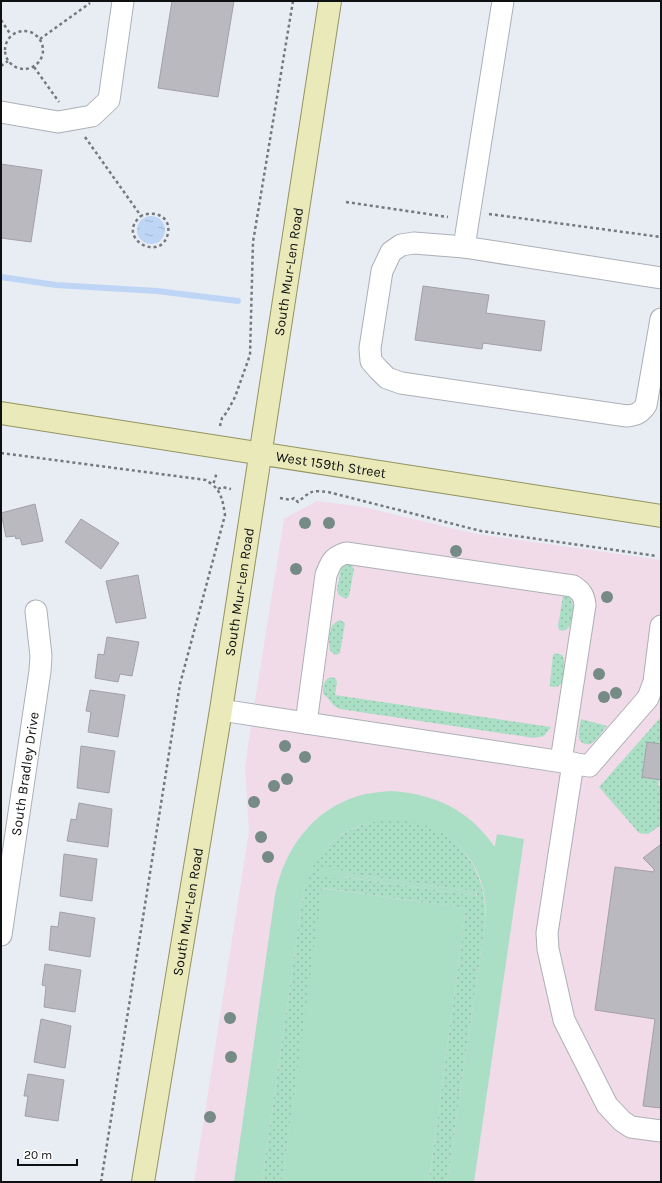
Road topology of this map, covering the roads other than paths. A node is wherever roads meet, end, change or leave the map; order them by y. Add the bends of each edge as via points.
1 (123, 1) edge
2 (330, 1) edge
3 (503, 1) edge
4 (1, 112) edge
5 (464, 247) junction
6 (661, 278) edge
7 (661, 319) edge
8 (1, 413) edge
9 (261, 453) junction
10 (661, 516) edge
11 (36, 611) dead end
12 (661, 626) edge
13 (658, 682) edge
14 (221, 710) junction
15 (306, 723) junction
16 (567, 762) junction
17 (2, 925) edge
18 (661, 1131) edge
19 (143, 1182) edge

1 - 4 street via 109,100 92,116 58,122
2 - 9 main road, South Mur-Len Road
3 - 5 street
5 - 6 street
5 - 7 street via 414,243 401,245 391,252 382,272 370,348 371,361 387,378 401,383 634,415 643,411 646,406
8 - 9 main road, West 159th Street
9 - 10 main road, West 159th Street
9 - 14 main road, South Mur-Len Road
11 - 17 street, South Bradley Drive via 40,671
12 - 13 street
13 - 16 street via 648,698 590,766
14 - 15 street
14 - 19 main road, South Mur-Len Road
15 - 16 street
15 - 16 street via 326,574 330,563 337,556 346,553 573,586 580,590 585,605
16 - 18 street via 547,933 548,949 564,1020 607,1105 631,1127

